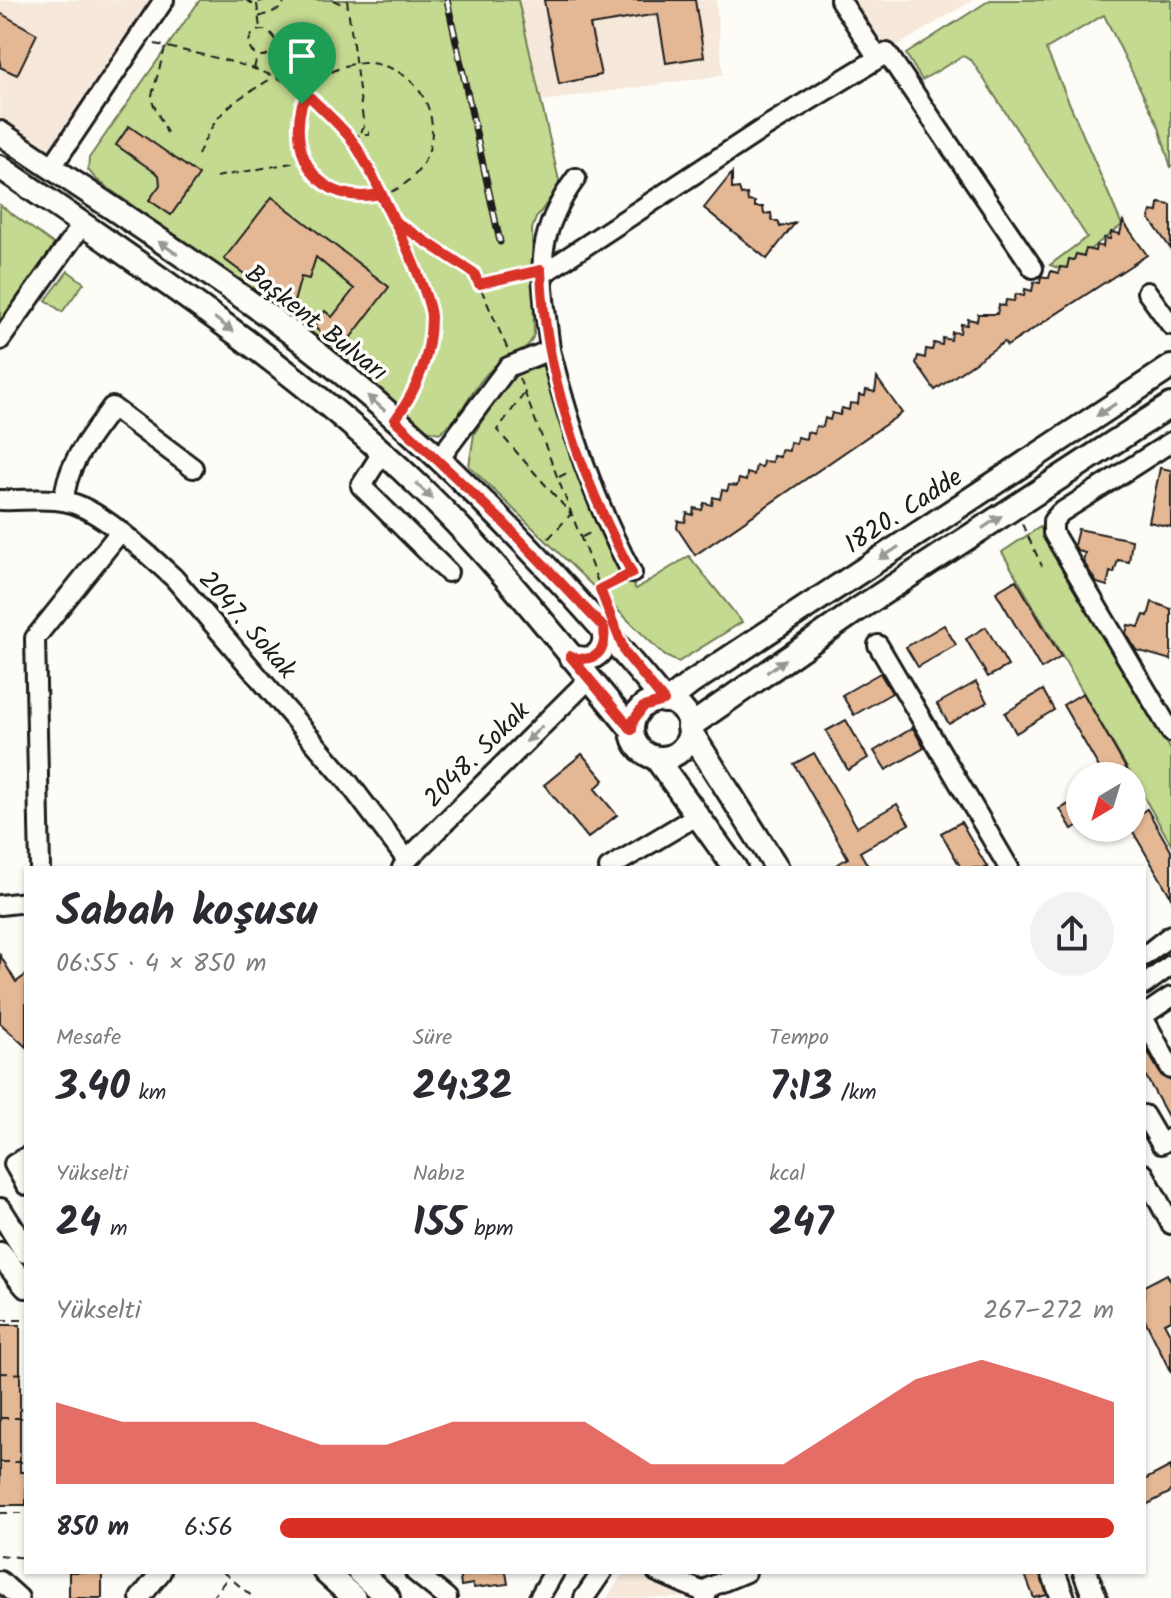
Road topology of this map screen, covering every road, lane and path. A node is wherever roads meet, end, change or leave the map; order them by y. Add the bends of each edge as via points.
1 (164, 0) edge
2 (246, 0) edge
3 (265, 0) edge
4 (286, 0) edge
5 (333, 0) edge
6 (347, 0) edge
7 (840, 0) edge
8 (257, 4) junction
9 (348, 7) junction
10 (259, 17) junction
11 (260, 30) junction
12 (138, 41) junction
13 (166, 47) junction
14 (257, 55) junction
15 (878, 58) junction
16 (355, 63) junction
17 (254, 70) junction
18 (273, 77) junction
19 (308, 95) junction
20 (364, 127) junction
21 (0, 133) edge
22 (167, 133) dead end
23 (360, 134) junction
24 (352, 141) junction
25 (198, 155) dead end
26 (303, 160) junction
27 (51, 168) junction
28 (1, 171) edge
29 (216, 177) dead end
30 (576, 178) dead end
31 (380, 194) junction
32 (393, 220) junction
33 (82, 225) junction
34 (1033, 268) dead end
35 (541, 273) junction
36 (479, 284) junction
37 (1147, 292) dead end
38 (1171, 325) edge
39 (0, 340) edge
40 (550, 350) junction
41 (514, 364) junction
42 (1171, 367) edge
43 (525, 392) junction
44 (1171, 405) edge
45 (395, 420) junction
46 (1171, 442) edge
47 (382, 453) junction
48 (439, 459) junction
49 (193, 468) dead end
50 (0, 500) edge
51 (64, 501) junction
52 (571, 514) junction
53 (1023, 526) dead end
54 (120, 532) junction
55 (534, 553) junction
56 (1042, 566) dead end
57 (448, 572) dead end
58 (632, 573) joint
59 (600, 589) junction
60 (607, 621) junction
61 (878, 645) dead end
62 (570, 656) junction
63 (726, 660) junction
64 (589, 679) junction
65 (749, 686) junction
66 (666, 701) junction
67 (690, 729) junction
68 (632, 730) junction
69 (1171, 732) edge
70 (656, 758) junction
71 (738, 806) junction
72 (702, 820) junction
73 (404, 864) edge
74 (40, 866) edge
75 (613, 866) edge
76 (734, 866) edge
77 (776, 866) edge
78 (1008, 866) edge
79 (24, 902) edge
80 (0, 905) edge
81 (1171, 935) edge
82 (1146, 954) edge
83 (1171, 965) edge
84 (1146, 984) edge
85 (1171, 997) edge
86 (1146, 1016) edge
87 (1146, 1021) edge
88 (1171, 1069) edge
89 (1146, 1118) edge
90 (1171, 1138) edge
91 (24, 1158) edge
92 (1146, 1177) edge
93 (24, 1182) edge
94 (0, 1210) edge
95 (1167, 1212) edge
96 (1146, 1216) edge
97 (24, 1248) edge
98 (0, 1254) edge
99 (24, 1284) edge
100 (0, 1320) edge
101 (24, 1320) edge
102 (0, 1373) edge
103 (24, 1374) edge
104 (0, 1418) edge
105 (24, 1418) edge
106 (0, 1462) edge
107 (24, 1462) edge
108 (0, 1513) edge
109 (24, 1513) edge
110 (0, 1555) edge
111 (24, 1558) edge
112 (159, 1574) edge
113 (226, 1574) edge
114 (327, 1574) edge
115 (361, 1574) edge
116 (417, 1574) edge
117 (553, 1574) edge
118 (601, 1574) edge
119 (661, 1574) edge
120 (741, 1574) edge
121 (1054, 1574) edge
122 (1086, 1574) edge
123 (229, 1576) junction
124 (0, 1581) edge
125 (706, 1596) edge
126 (19, 1598) edge
127 (140, 1598) edge
128 (212, 1598) edge
129 (254, 1598) edge
130 (354, 1598) edge
131 (388, 1598) edge
132 (447, 1598) edge
133 (539, 1598) edge
134 (584, 1598) edge
135 (1063, 1598) edge
136 (1095, 1598) edge

1 - 12 street
2 - 8 path
3 - 8 path
4 - 10 path via 280,9
5 - 9 path
6 - 9 path
7 - 15 street
8 - 10 path
9 - 16 path
10 - 11 path
11 - 14 path via 248,42
11 - 14 path via 271,33 275,46 270,54
12 - 13 path
12 - 27 street
13 - 17 path
13 - 22 path via 151,99
14 - 17 path
15 - 34 street via 887,53
15 - 35 street
16 - 19 path via 330,72
16 - 20 path
16 - 31 path via 392,68 411,80 425,98 432,120 432,143 423,164 409,181
17 - 18 path
18 - 19 path
18 - 25 path via 224,108 211,123
19 - 24 path
19 - 26 path via 297,125
20 - 23 path
20 - 23 path via 369,133
21 - 27 main road, Başkent Bulvarı
23 - 24 path
24 - 31 path
26 - 29 path
26 - 31 path via 344,193
45 -> 27 main road, Başkent Bulvarı via 270,317
28 - 33 main road
30 - 35 street via 544,234
31 - 32 path
32 - 36 path via 474,273
32 - 45 path via 431,314 413,395
33 - 39 street
33 -> 47 main road via 193,301
35 - 36 path
35 - 40 street
36 - 41 path
37 - 38 street
40 - 41 street
40 - 58 street via 597,502
41 - 43 path
41 - 48 street
42 -> 63 main road, 1820. Cadde
43 - 52 path
43 - 52 path via 497,430
65 -> 44 main road
45 - 48 main road, Başkent Bulvarı
46 - 69 street via 1053,521 1053,533
47 - 57 street via 361,486
47 -> 62 main road via 434,500
48 - 55 main road, Başkent Bulvarı
49 - 51 street via 112,407 75,458
50 - 51 street, 2047. Sokak
51 - 54 street, 2047. Sokak
52 - 55 path
52 - 59 path
53 - 56 path
54 - 73 street, 2047. Sokak via 174,578 348,782
54 - 74 street via 35,638
55 - 60 main road, Başkent Bulvarı
58 - 59 path
59 - 60 path
60 - 62 main road via 606,641 597,657
60 - 66 main road, Başkent Bulvarı
61 - 78 street
62 - 64 main road
63 - 65 main road via 724,683 732,688
63 - 66 main road, 1820. Cadde
64 - 68 main road
64 -> 73 street, 2048. Sokak
65 - 67 main road
66 - 67 main road via 684,712
66 - 68 main road via 643,707
67 - 70 main road via 683,749
67 - 71 main road
68 - 70 main road via 639,748
70 - 72 main road
71 - 72 main road via 715,804
71 - 77 main road
72 - 75 street
72 - 76 main road
79 - 80 street
81 - 82 street
83 - 84 street
85 - 86 street
87 - 88 street
89 - 90 street via 1161,1144
91 - 93 street via 14,1164
92 - 95 street
94 - 97 main road
95 - 96 street
98 - 99 main road
100 - 101 path
102 - 103 path
104 - 105 path
106 - 107 path
108 - 109 path
110 - 111 path
112 - 127 street
113 - 123 path
114 - 130 main road
115 - 131 main road
116 - 132 street
117 - 133 street
118 - 134 street
119 - 125 street
120 - 125 street via 710,1587
121 - 135 main road
122 - 136 main road
123 - 128 path
123 - 129 path
124 - 126 street

